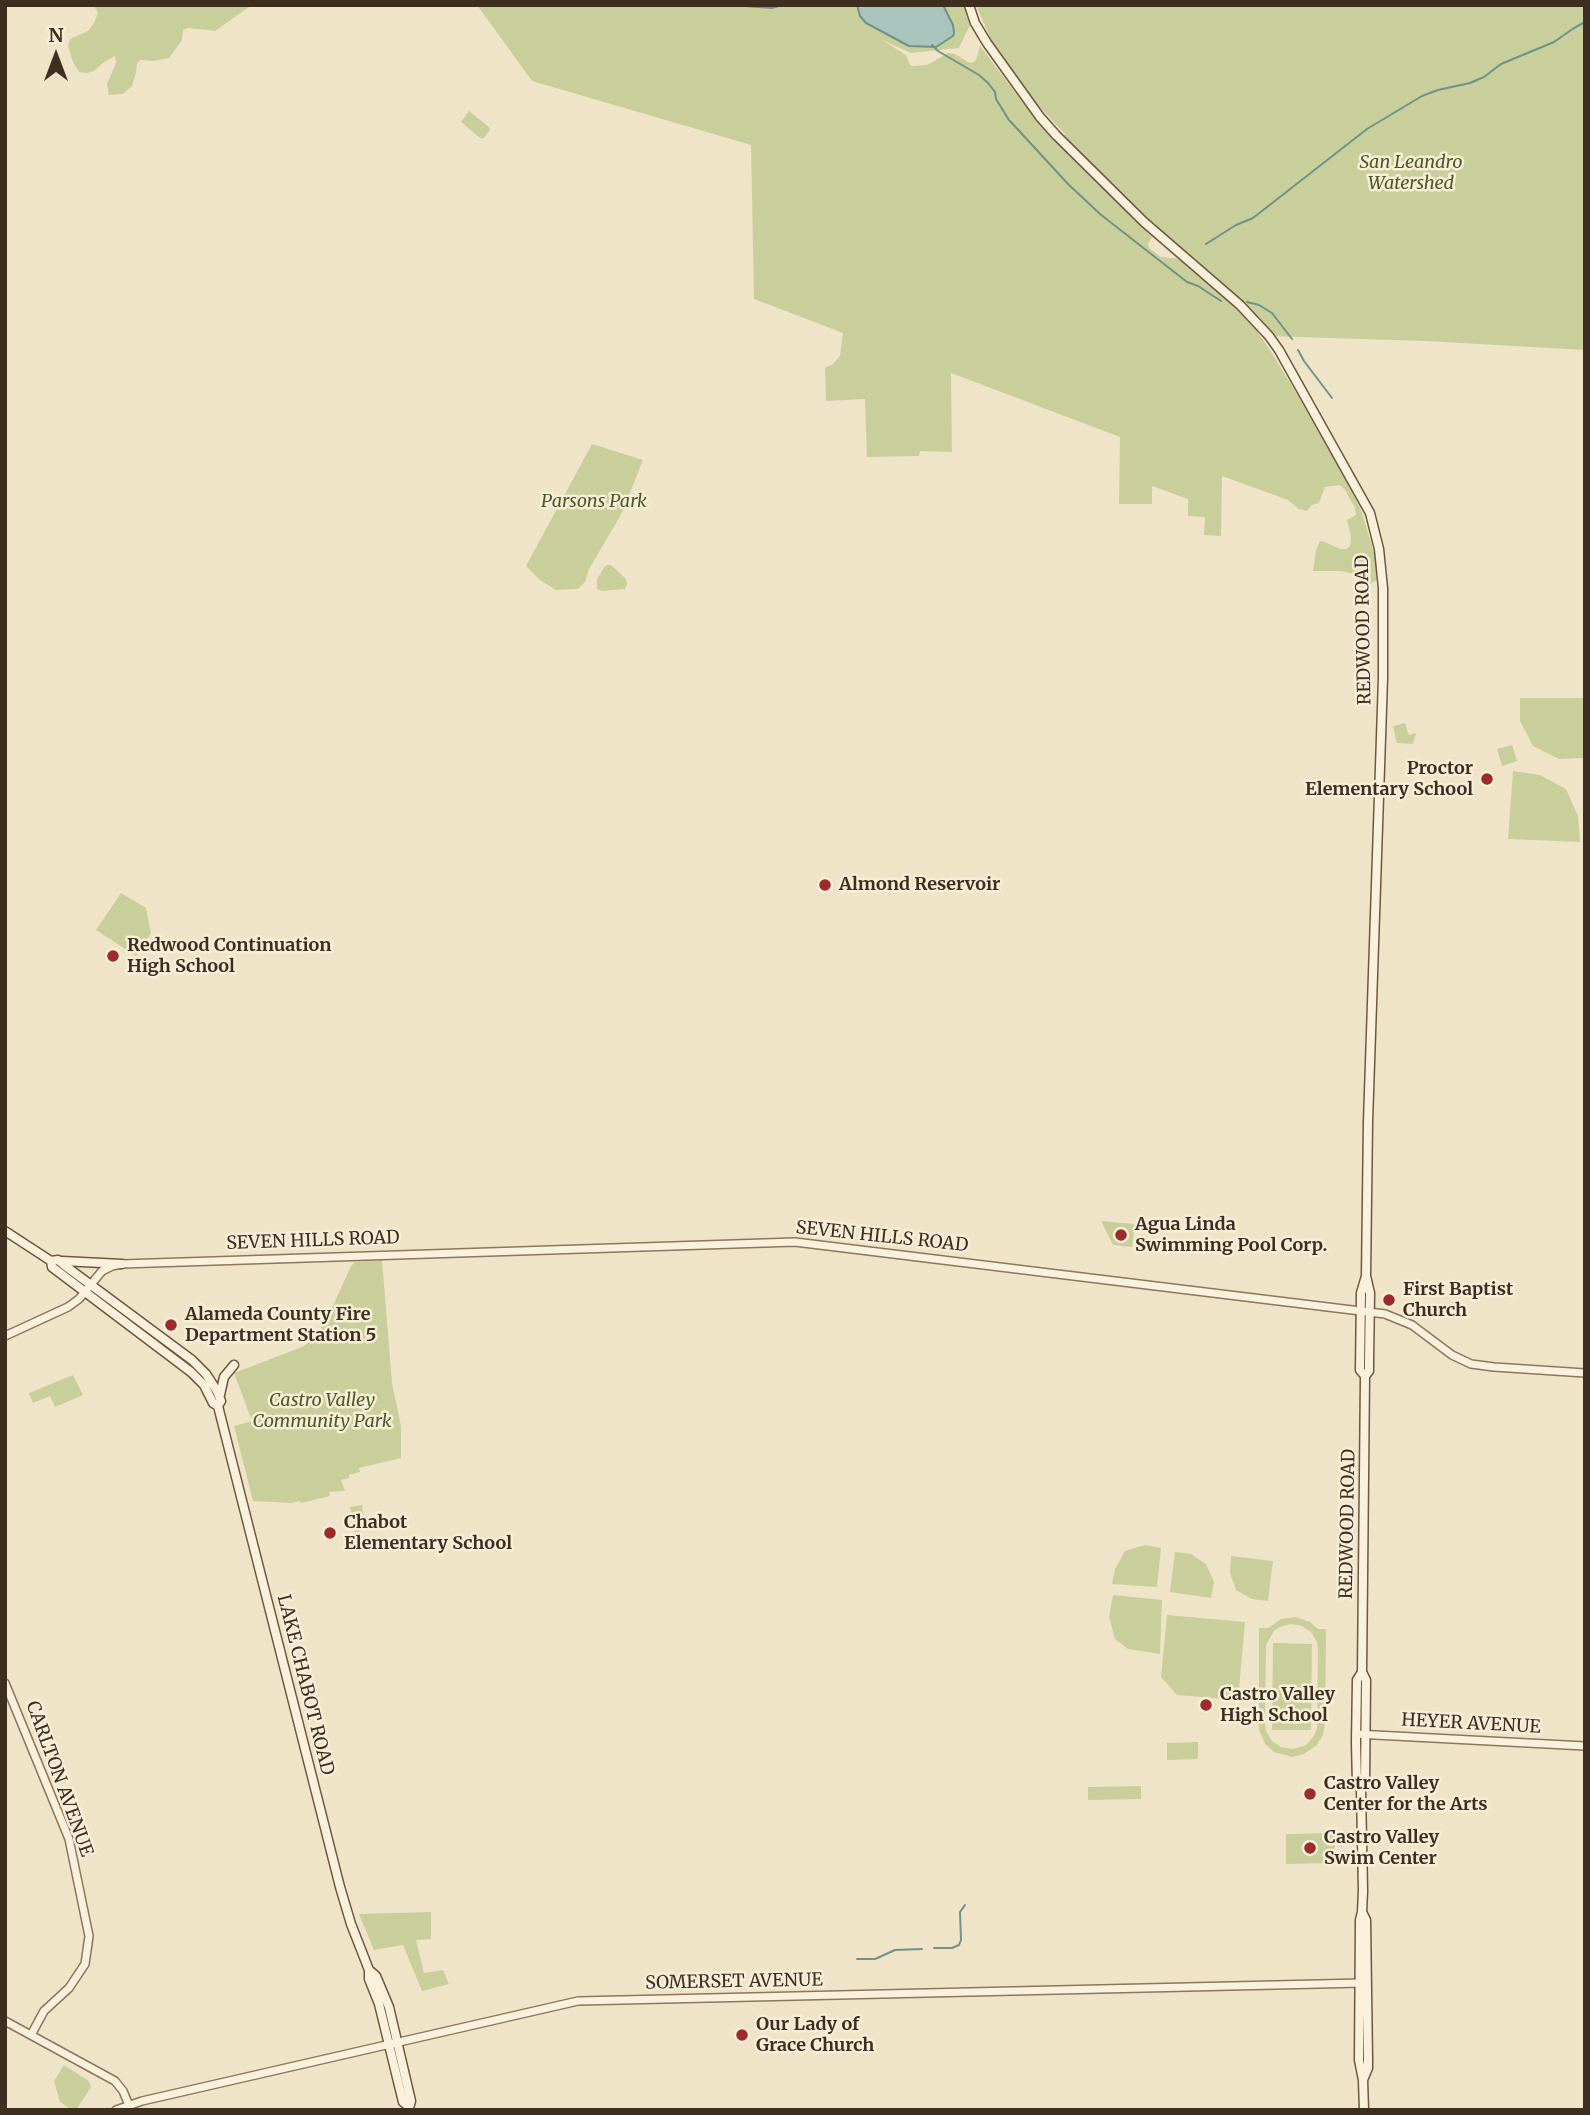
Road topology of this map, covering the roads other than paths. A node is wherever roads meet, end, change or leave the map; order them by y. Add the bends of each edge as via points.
1 (969, 5) edge
2 (5, 1231) edge
3 (55, 1261) junction
4 (122, 1264) junction
5 (88, 1288) junction
6 (1365, 1311) junction
7 (5, 1336) edge
8 (234, 1365) dead end
9 (1585, 1373) edge
10 (219, 1402) junction
11 (5, 1683) edge
12 (1361, 1734) junction
13 (1585, 1746) edge
14 (1362, 1983) junction
15 (5, 2021) edge
16 (32, 2035) junction
17 (393, 2042) junction
18 (130, 2107) edge
19 (409, 2108) edge
20 (116, 2110) edge
21 (1364, 2110) edge

1 - 6 main road, REDWOOD ROAD via 987,43 1056,135 1269,336 1373,524 1382,570 1383,678 1369,1083 1366,1276 1370,1293
2 - 3 main road, LAKE CHABOT ROAD
3 - 4 main road
3 - 5 main road, LAKE CHABOT ROAD
4 - 5 street, SEVEN HILLS ROAD via 104,1269
4 - 6 street, SEVEN HILLS ROAD via 795,1241
5 - 7 street, SEVEN HILLS ROAD via 68,1307
5 - 10 main road, LAKE CHABOT ROAD via 192,1360 206,1374
6 - 9 street, SEVEN HILLS ROAD via 1403,1320 1471,1364
6 - 12 main road, REDWOOD ROAD via 1369,1371 1365,1376 1362,1672 1357,1680
8 - 10 main road via 222,1381
10 - 17 main road, LAKE CHABOT ROAD via 340,1887 369,1970 388,2000
11 - 16 street, CARLTON AVENUE via 69,1839 89,1936 85,1964 42,2015
12 - 13 street, HEYER AVENUE
12 - 14 main road, REDWOOD ROAD via 1357,1784 1361,1789 1362,1912 1366,1920
14 - 17 street, SOMERSET AVENUE via 578,2001
14 - 21 main road, REDWOOD ROAD via 1359,2068
15 - 16 street
16 - 18 street via 115,2081
17 - 18 street, SOMERSET AVENUE
17 - 19 main road, LAKE CHABOT ROAD via 403,2102
18 - 20 street, SOMERSET AVENUE

